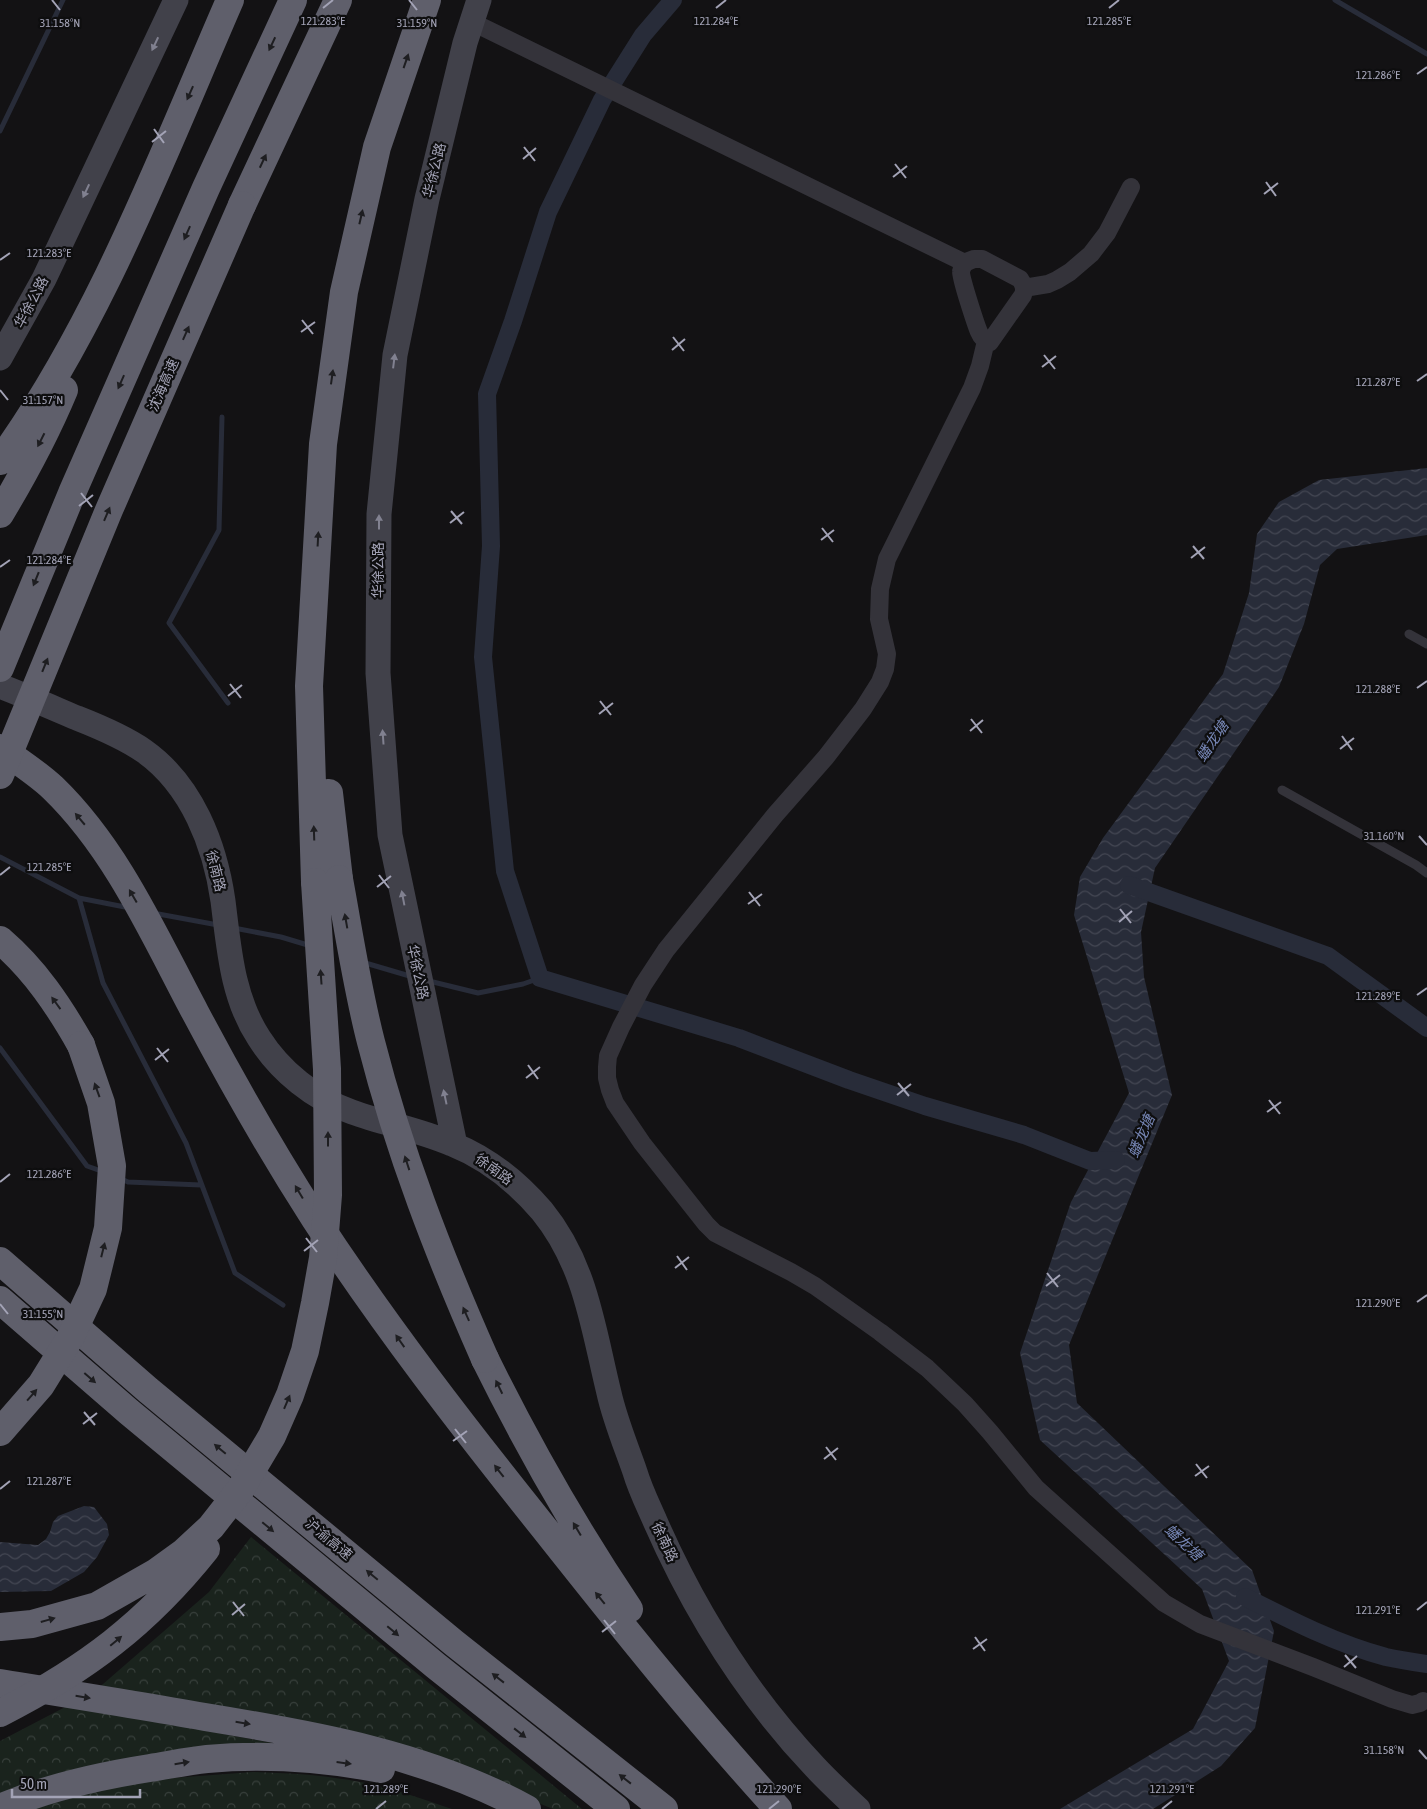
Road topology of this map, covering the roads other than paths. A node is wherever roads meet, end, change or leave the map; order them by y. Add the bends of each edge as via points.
1 (176, 0) edge
2 (230, 0) edge
3 (293, 0) edge
4 (338, 0) edge
5 (427, 0) edge
6 (476, 11) edge
7 (1131, 187) dead end
8 (965, 262) junction
9 (1024, 288) junction
10 (986, 341) junction
11 (0, 358) edge
12 (55, 393) junction
13 (0, 461) edge
14 (0, 514) edge
15 (1409, 634) dead end
16 (1427, 644) edge
17 (0, 668) edge
18 (0, 686) edge
19 (0, 748) edge
20 (0, 774) edge
21 (1282, 790) dead end
22 (1427, 873) edge
23 (327, 880) junction
24 (0, 940) edge
25 (455, 1145) junction
26 (0, 1261) edge
27 (0, 1300) edge
28 (0, 1432) edge
29 (272, 1436) junction
30 (0, 1627) edge
31 (0, 1683) edge
32 (1423, 1701) dead end
33 (0, 1712) edge
34 (0, 1808) edge
35 (521, 1809) edge
36 (527, 1809) edge
37 (616, 1809) edge
38 (664, 1809) edge
39 (779, 1809) edge
40 (858, 1809) edge

1 -> 11 street, 华徐公路 via 44,279
2 -> 12 highway
3 -> 17 highway via 72,493
20 -> 4 highway, 沈海高速, bridge via 109,510 242,205
23 -> 5 highway via 309,686 323,444 344,292 377,147
6 - 8 street via 576,73
25 -> 6 street, 华徐公路 via 390,836 378,673 379,514 395,355 427,199 465,43
7 - 9 street via 1107,233 1091,254 1057,280
8 - 9 street via 982,260 1020,279
8 - 10 street via 961,281 979,332
9 - 10 street via 1023,295 994,337 990,342
10 - 32 street via 972,388 887,559 880,589 879,619 887,654 880,682 826,757 666,950 612,1046 606,1067 610,1090 642,1143 715,1233 815,1286 909,1354 965,1404 1036,1488 1164,1603 1213,1629 1392,1700 1412,1705
12 - 13 highway
12 -> 14 highway via 21,479
15 - 16 lane
18 - 25 street, 徐南路 via 123,738 146,752 184,792 209,842 222,894 235,981 244,1010 276,1061 322,1099 348,1111
39 -> 19 highway via 666,1681 408,1353 315,1218 230,1078 133,895 109,858 52,788
21 - 22 lane
29 -> 23 highway, bridge via 305,1351 323,1258 328,1195
39 -> 23 highway, bridge via 674,1675 595,1559 521,1431 485,1359 419,1200 370,1041
28 -> 24 highway, bridge via 41,1384 70,1338 93,1289 108,1228 112,1166 102,1103 81,1045 61,1009 36,976
25 - 40 street, 徐南路 via 481,1157 513,1182 541,1210 564,1243 593,1318 610,1398 636,1478 671,1557 713,1633 760,1702 814,1766
38 -> 26 highway, 沪渝高速 via 431,1624 148,1390
27 -> 37 highway via 436,1666
30 -> 29 highway, bridge via 32,1624 97,1606 155,1573 211,1527 240,1490
33 -> 29 highway, bridge via 72,1673 140,1621 170,1591 218,1534 244,1493
31 -> 36 highway via 315,1736 412,1761 460,1778
34 -> 35 highway via 102,1775 206,1759 256,1756 358,1764 457,1786

